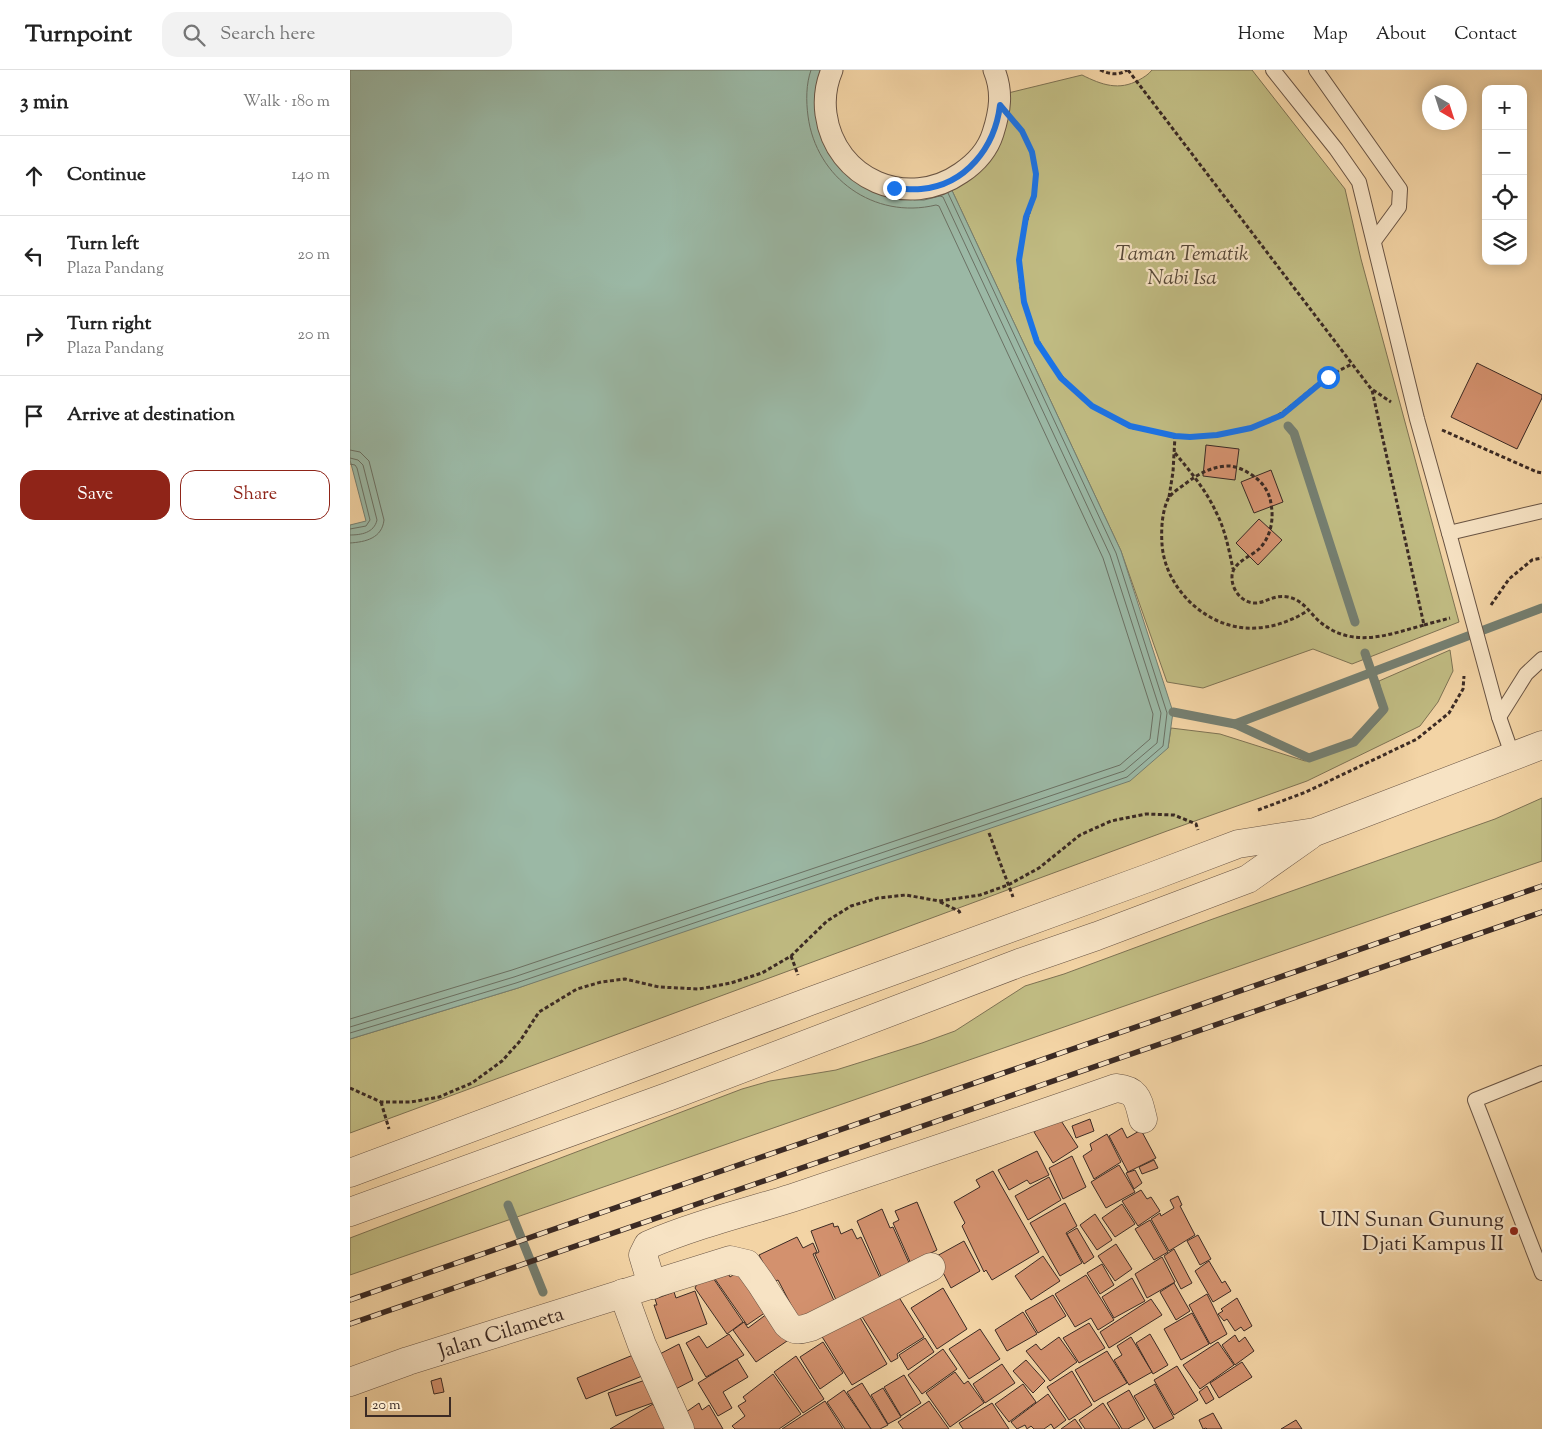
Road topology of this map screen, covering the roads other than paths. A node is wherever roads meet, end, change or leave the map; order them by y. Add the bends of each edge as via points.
1 (832, 70) edge
2 (994, 70) edge
3 (1273, 70) edge
4 (1316, 70) edge
5 (1374, 241) junction
6 (1542, 511) edge
7 (1449, 533) junction
8 (1542, 659) edge
9 (1498, 717) junction
10 (1542, 745) edge
11 (1513, 757) junction
12 (1315, 832) junction
13 (1542, 1073) edge
14 (1143, 1119) dead end
15 (350, 1173) edge
16 (350, 1212) edge
17 (931, 1267) dead end
18 (1542, 1273) edge
19 (652, 1285) junction
20 (623, 1293) junction
21 (350, 1382) edge
22 (680, 1429) edge

1 - 2 street via 825,102 828,125 834,143 845,159 879,184 921,190 948,182 973,166 990,142 1000,105
3 - 5 lane via 1359,182
4 - 5 lane via 1400,188 1399,207
5 - 7 lane via 1417,419
6 - 7 lane
7 - 9 lane
8 - 9 lane via 1526,674
9 - 11 lane
10 - 11 street
11 - 12 street
12 - 15 street via 1238,844
12 - 16 street via 1248,879
13 - 18 lane via 1475,1100
14 - 19 street via 1137,1097 1127,1089 1116,1088 664,1238 648,1245 643,1255
17 - 19 street, Jalan Cilameta via 798,1331 787,1324 747,1264 730,1260
19 - 20 street, Jalan Cilameta
20 - 21 street, Jalan Cilameta
20 - 22 street via 642,1345

